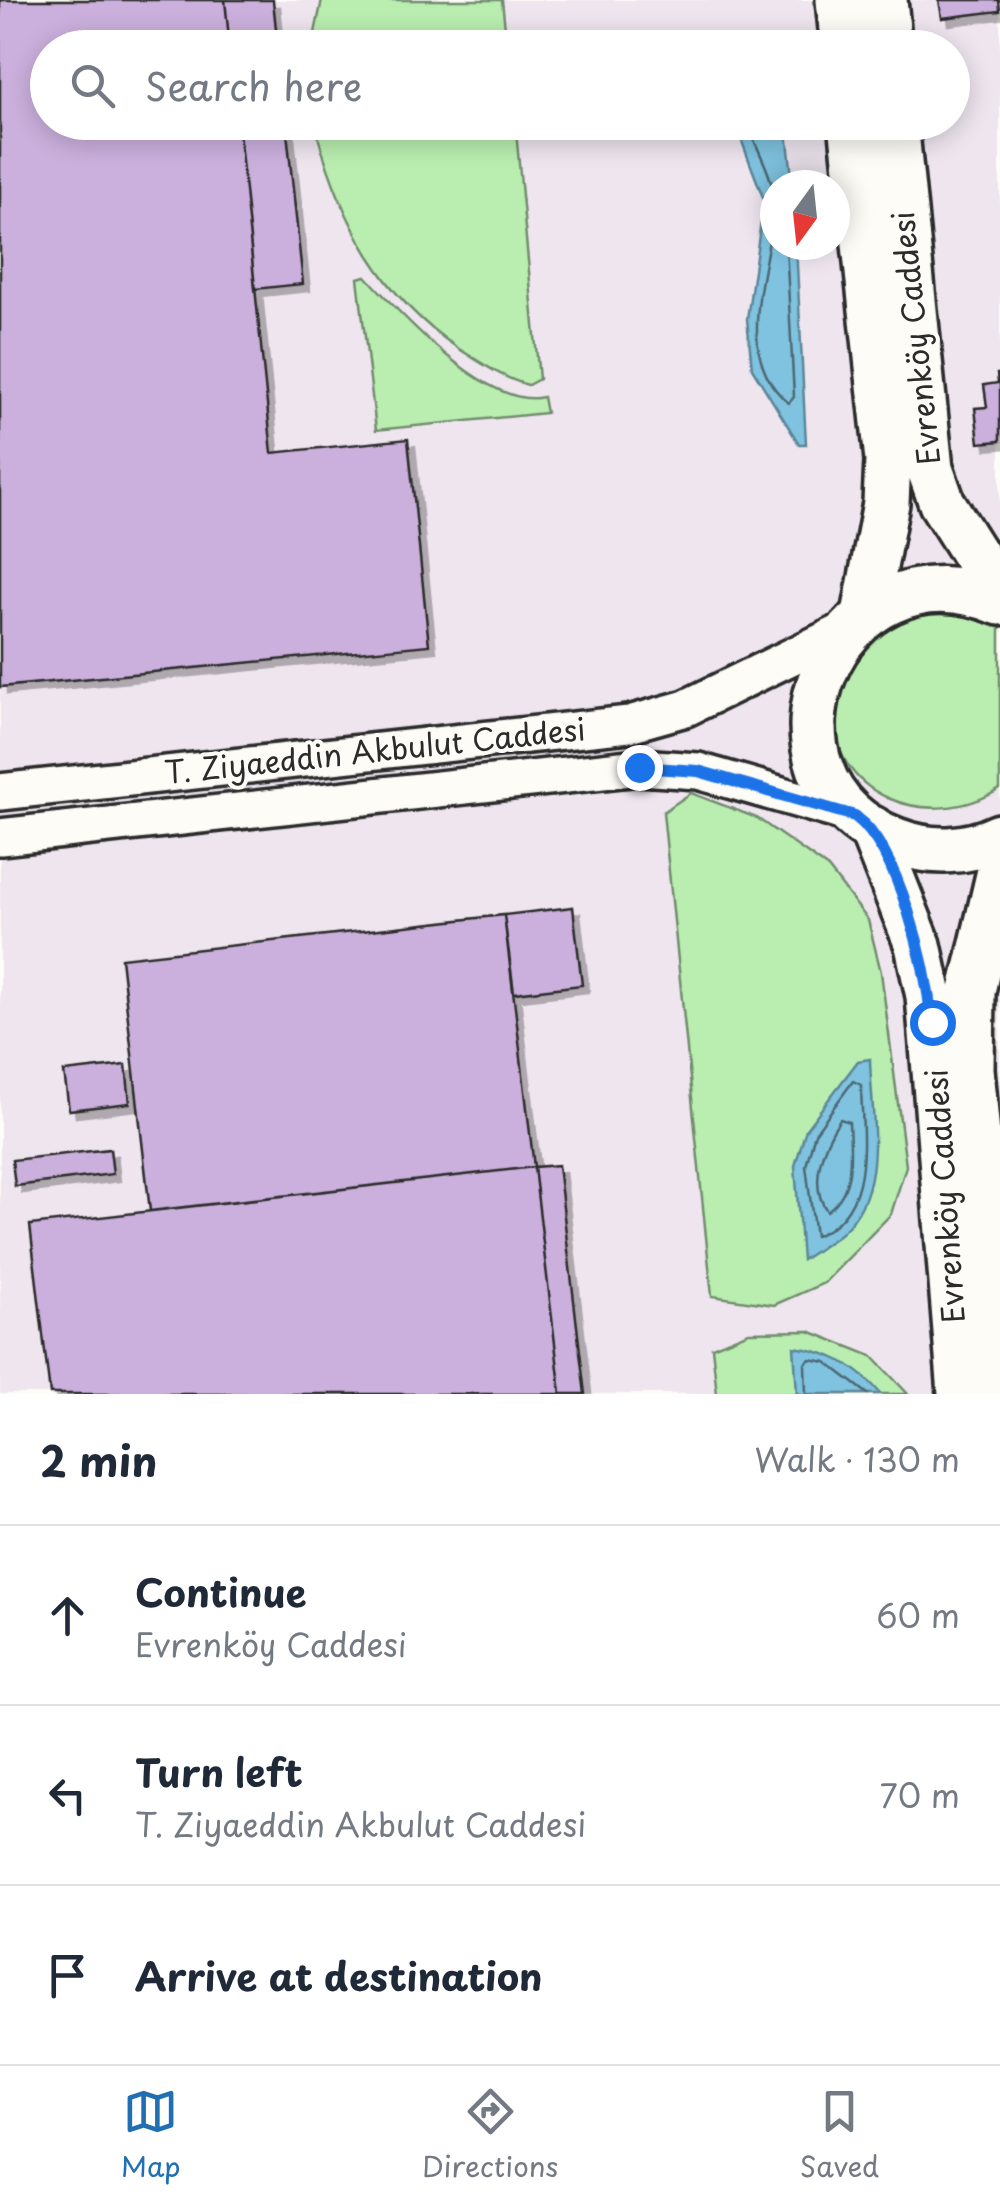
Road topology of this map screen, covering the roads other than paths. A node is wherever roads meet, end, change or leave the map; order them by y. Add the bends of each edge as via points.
1 (839, 0) edge
2 (884, 0) edge
3 (842, 30) edge
4 (887, 30) edge
5 (854, 140) edge
6 (898, 140) edge
7 (1000, 598) edge
8 (858, 621) junction
9 (0, 792) edge
10 (864, 822) junction
11 (0, 837) edge
12 (1000, 837) edge
13 (1000, 872) edge
14 (1000, 1388) edge
15 (961, 1394) edge

1 - 3 main road
2 - 4 main road
5 - 8 main road, Evrenköy Caddesi via 888,460 886,503
6 - 7 main road, Evrenköy Caddesi via 930,469 942,503
7 - 8 main road via 930,590 900,596
8 - 9 street, T. Ziyaeddin Akbulut Caddesi via 701,702 629,724
8 - 10 main road, Evrenköy Caddesi via 818,682 812,723 825,774
10 - 11 street, T. Ziyaeddin Akbulut Caddesi via 698,771 639,767
10 - 12 main road via 930,850 970,848
10 - 15 main road, Evrenköy Caddesi via 918,946 929,996
13 - 14 main road, Evrenköy Caddesi via 972,991 971,1069

